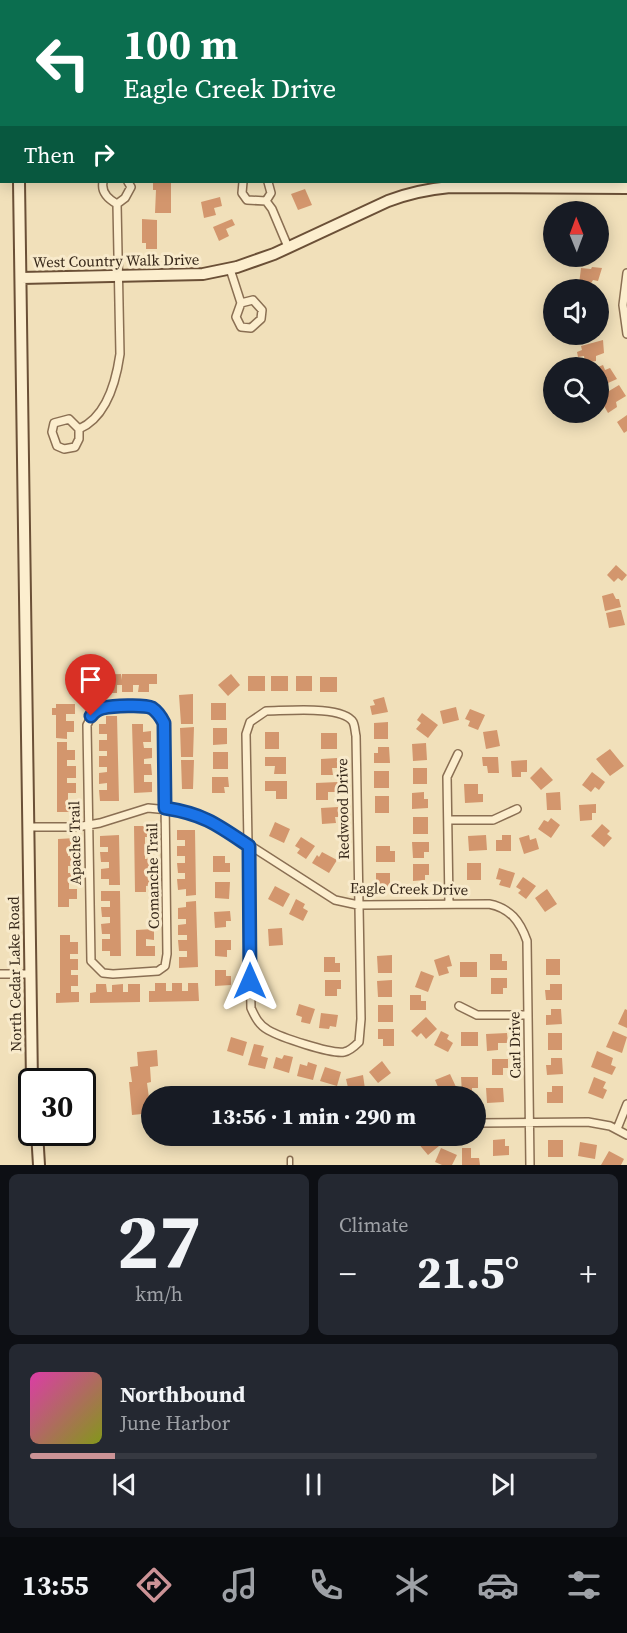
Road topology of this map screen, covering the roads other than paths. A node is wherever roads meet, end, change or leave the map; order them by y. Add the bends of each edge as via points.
1 (19, 183) edge
2 (103, 183) edge
3 (129, 183) edge
4 (243, 183) edge
5 (268, 183) edge
6 (627, 189) edge
7 (266, 201) junction
8 (117, 204) junction
9 (288, 247) junction
10 (230, 268) junction
11 (627, 273) edge
12 (119, 277) junction
13 (21, 278) junction
14 (241, 303) dead end
15 (627, 334) edge
16 (79, 429) junction
17 (159, 714) joint
18 (458, 754) dead end
19 (165, 808) junction
20 (517, 809) dead end
21 (448, 820) junction
22 (88, 825) junction
23 (28, 827) junction
24 (249, 846) junction
25 (449, 904) junction
26 (358, 905) junction
27 (522, 926) joint
28 (97, 969) joint
29 (0, 974) edge
30 (30, 974) junction
31 (459, 1006) dead end
32 (528, 1015) junction
33 (32, 1068) edge
34 (627, 1104) edge
35 (529, 1122) junction
36 (486, 1123) edge
37 (617, 1129) junction
38 (627, 1135) edge
39 (37, 1146) edge
40 (291, 1159) dead end
41 (39, 1165) edge
42 (290, 1165) edge
43 (530, 1165) edge

1 - 13 main road, North Cedar Lake Road
2 - 8 street via 109,200
3 - 8 street via 131,187 125,198
4 - 7 street via 242,193 247,200
5 - 7 street
6 - 9 main road, West Country Walk Drive via 428,189 388,201
7 - 9 street
8 - 12 street
9 - 10 main road, West Country Walk Drive
10 - 12 main road, West Country Walk Drive via 203,274
10 - 14 street
11 - 15 street
12 - 13 main road, West Country Walk Drive
12 - 16 street via 117,377 101,411 90,424
13 - 23 main road, North Cedar Lake Road
16 - 16 street via 69,419 54,423 52,432 57,446 75,447
17 - 19 street, Comanche Trail via 164,723
17 - 22 street, Apache Trail via 140,706 103,708 91,716 87,725
18 - 21 street via 447,777
19 - 22 street, Eagle Creek Drive via 148,808
19 - 24 street, Eagle Creek Drive via 212,821
19 - 28 street, Comanche Trail via 165,966 158,971 113,974
20 - 21 street via 493,820
21 - 25 street
22 - 23 street, Eagle Creek Drive
22 - 28 street, Apache Trail via 90,947 91,962
23 - 30 main road, North Cedar Lake Road
24 - 26 street, Eagle Creek Drive via 335,900
24 - 26 street, Redwood Drive via 246,734 250,722 266,711 336,711 347,716 354,723 356,736
24 - 26 street, Redwood Drive via 251,1008 256,1020 267,1030 335,1052 346,1052 359,1042
25 - 26 street, Eagle Creek Drive
25 - 27 street, Eagle Creek Drive via 500,906
27 - 32 street, Carl Drive via 527,940
29 - 30 street
30 - 33 main road, North Cedar Lake Road
31 - 32 street via 477,1016
32 - 35 street, Carl Drive
34 - 37 street
35 - 36 street
35 - 37 street via 588,1122
35 - 43 street, Carl Drive
37 - 38 street
39 - 41 main road
40 - 42 lane

